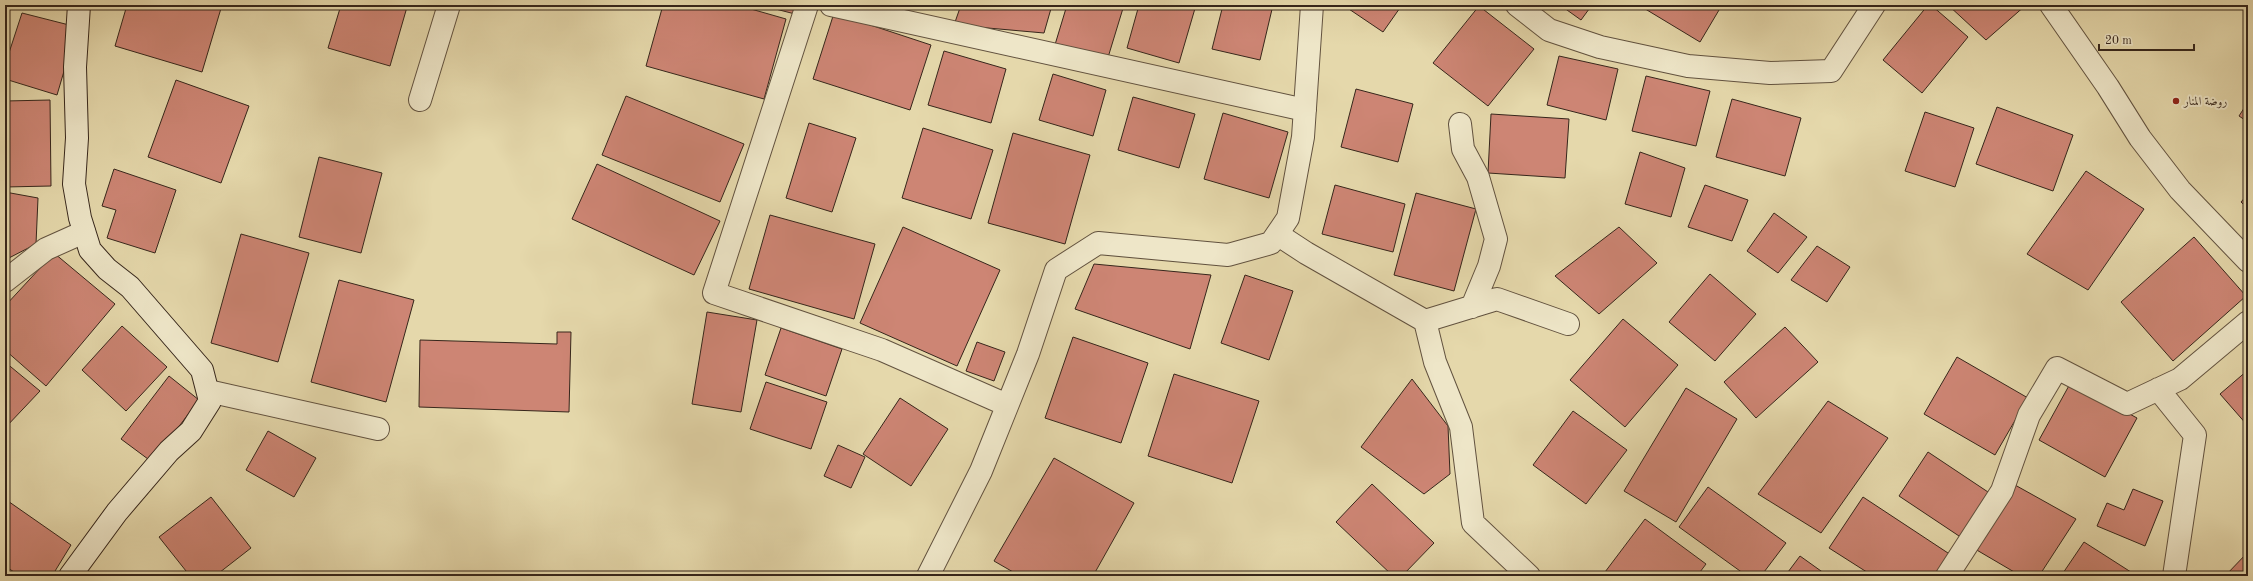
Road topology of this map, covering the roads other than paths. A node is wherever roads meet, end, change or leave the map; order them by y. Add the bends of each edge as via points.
1 (79, 5) edge
2 (449, 5) edge
3 (807, 5) edge
4 (831, 5) edge
5 (1312, 5) edge
6 (1517, 5) edge
7 (1874, 5) edge
8 (2051, 5) edge
9 (420, 100) dead end
10 (1305, 110) junction
11 (1460, 124) dead end
12 (84, 232) junction
13 (1277, 234) junction
14 (2248, 262) edge
15 (5, 281) edge
16 (1472, 307) junction
17 (1425, 321) junction
18 (2248, 322) edge
19 (1568, 324) dead end
20 (2158, 389) junction
21 (208, 391) junction
22 (1007, 405) junction
23 (378, 429) dead end
24 (70, 576) edge
25 (928, 576) edge
26 (1529, 576) edge
27 (1947, 576) edge
28 (2174, 576) edge

1 - 12 street via 75,67 77,138 74,184
2 - 9 street
3 - 22 street via 714,293 882,350
4 - 10 street
5 - 10 street
6 - 7 street via 1549,30 1600,47 1688,66 1770,73 1831,71
8 - 14 street via 2140,138 2180,190
10 - 13 street via 1303,138 1288,218
11 - 16 street via 1463,149 1478,177 1496,239 1489,266
12 - 15 street via 46,249
12 - 21 street via 90,250 107,269 130,288 202,370
13 - 17 street
13 - 22 street via 1271,243 1228,255 1098,243 1056,270 1028,354
16 - 17 street
16 - 19 street via 1497,299
17 - 26 street via 1435,362 1461,427 1473,523
18 - 20 street via 2180,379
20 - 27 street via 2127,404 2057,368 2029,415 2002,491
20 - 28 street via 2195,435
21 - 23 street
21 - 24 street via 210,401 191,432 169,451 117,512
22 - 25 street via 981,471

